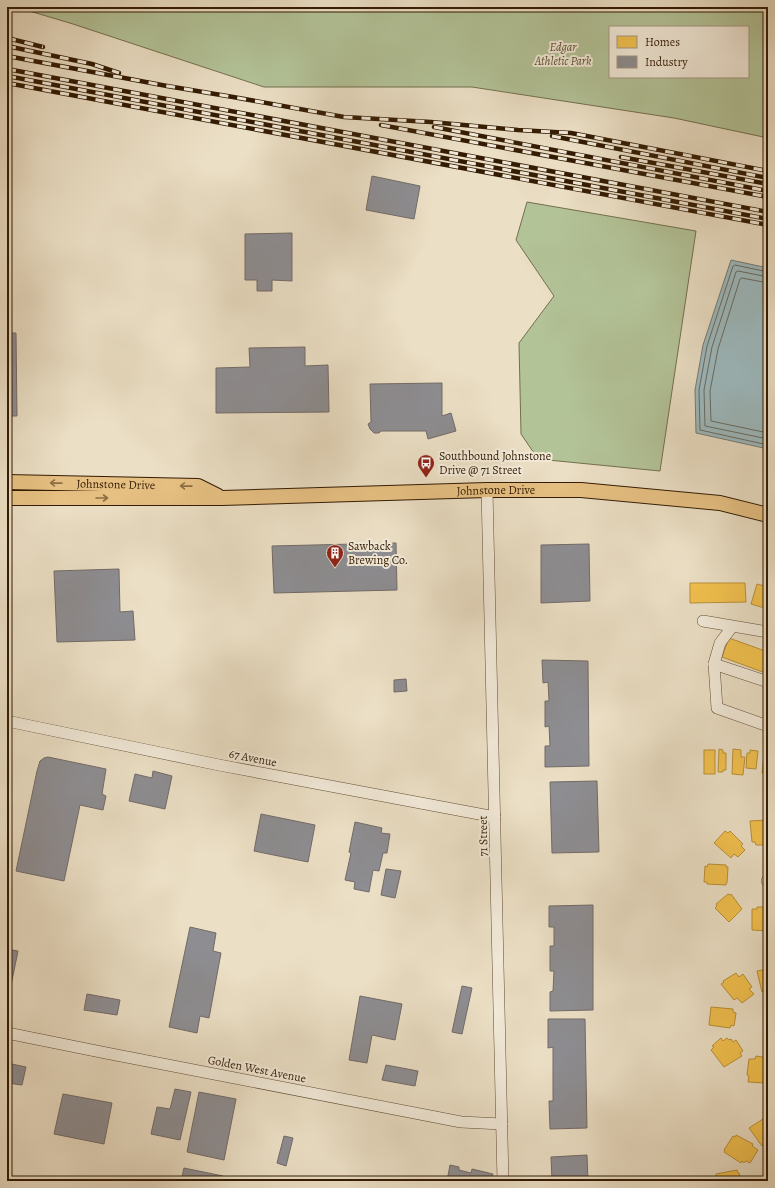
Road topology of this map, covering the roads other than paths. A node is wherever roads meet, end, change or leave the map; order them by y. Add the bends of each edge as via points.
1 (7, 482) edge
2 (487, 490) junction
3 (7, 498) edge
4 (222, 498) junction
5 (768, 515) edge
6 (704, 622) dead end
7 (732, 627) junction
8 (768, 632) edge
9 (714, 664) junction
10 (768, 682) edge
11 (7, 721) edge
12 (768, 726) edge
13 (495, 817) junction
14 (7, 1033) edge
15 (502, 1124) junction
16 (503, 1181) edge

4 -> 1 main road, Johnstone Drive via 198,486
2 - 4 main road, Johnstone Drive
2 - 5 main road, Johnstone Drive via 580,490 720,503
2 - 13 street, 71 Street
3 -> 4 main road, Johnstone Drive
6 - 7 street
7 - 8 street
7 - 9 street via 720,642
9 - 10 street
9 - 12 street via 716,708
11 - 13 street, 67 Avenue via 219,765
13 - 15 street, 71 Street
14 - 15 street, Golden West Avenue via 461,1122
15 - 16 street, 71 Street

